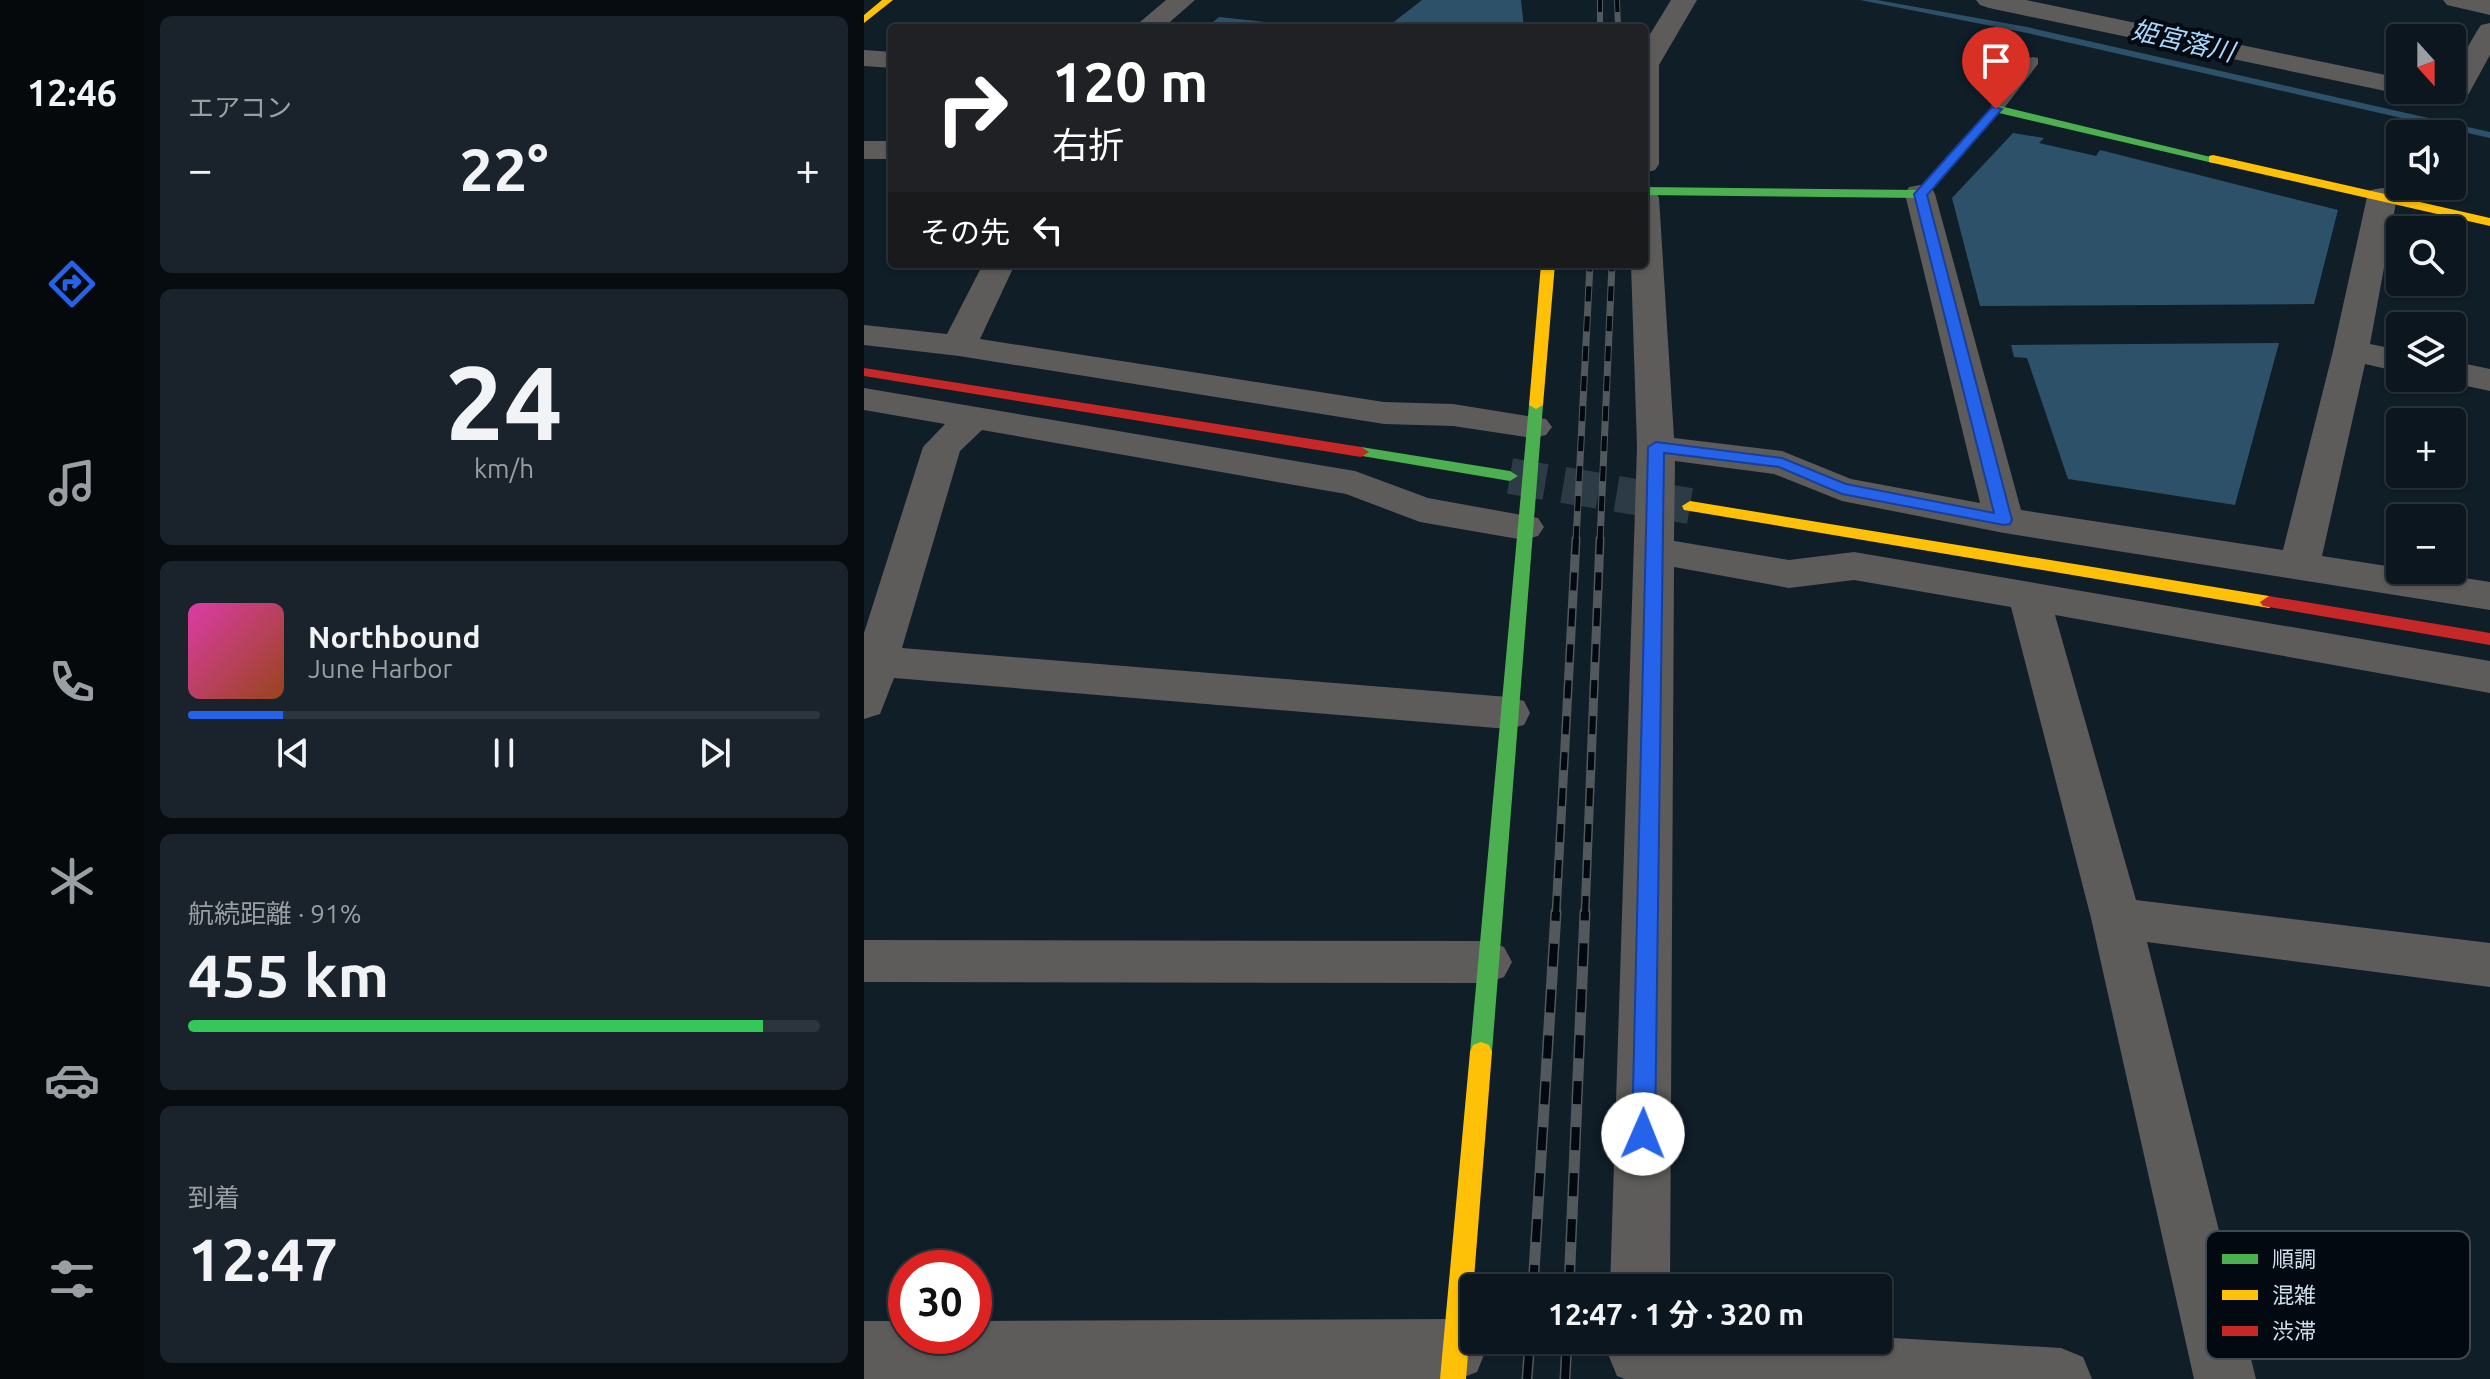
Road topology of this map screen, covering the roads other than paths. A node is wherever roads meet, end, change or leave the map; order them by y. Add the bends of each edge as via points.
1 (888, 0) edge
2 (1182, 0) edge
3 (1684, 0) edge
4 (1989, 0) edge
5 (2456, 0) edge
6 (2490, 7) edge
7 (864, 20) edge
8 (1151, 24) edge
9 (2490, 31) edge
10 (864, 58) edge
11 (888, 60) edge
12 (1648, 60) edge
13 (2033, 61) dead end
14 (2386, 83) edge
15 (2466, 96) edge
16 (1996, 109) junction
17 (864, 150) edge
18 (888, 150) edge
19 (1648, 191) edge
20 (1920, 194) junction
21 (2382, 197) junction
22 (2490, 222) edge
23 (997, 268) edge
24 (1548, 268) edge
25 (1647, 268) edge
26 (864, 335) edge
27 (959, 346) junction
28 (2351, 351) junction
29 (2386, 358) edge
30 (864, 372) edge
31 (2466, 375) edge
32 (2490, 380) edge
33 (864, 399) edge
34 (975, 417) junction
35 (1533, 427) junction
36 (1656, 447) junction
37 (1510, 476) tunnel mouth
38 (1690, 506) tunnel mouth
39 (2004, 520) junction
40 (1524, 527) junction
41 (1656, 551) junction
42 (2299, 566) junction
43 (2490, 596) edge
44 (2029, 597) junction
45 (2490, 639) edge
46 (878, 661) junction
47 (2490, 677) edge
48 (864, 703) edge
49 (1508, 713) junction
50 (2116, 918) junction
51 (864, 961) edge
52 (1486, 962) junction
53 (2490, 965) edge
54 (1640, 1274) edge
55 (2206, 1299) edge
56 (1639, 1358) edge
57 (2220, 1359) edge
58 (872, 1361) edge
59 (1454, 1364) edge
60 (2061, 1379) edge
61 (2225, 1379) edge

1 - 7 street
2 - 8 street
3 - 12 street
4 - 14 street
5 - 6 street
9 - 15 street
10 - 11 street
13 - 16 lane
16 - 20 street
16 - 21 street
17 - 18 street
19 - 20 street
20 - 39 street
21 - 22 street
21 - 28 street
23 - 27 street
24 - 35 street
25 - 36 street
26 - 27 street
27 - 35 street via 1384,413 1453,415
28 - 29 street
28 - 42 street
30 - 37 street
31 - 32 street
33 - 34 street
34 - 40 street via 1355,483 1420,509
34 - 46 street via 942,447
35 - 40 street
36 - 39 street via 1782,463 1842,489
36 - 41 street
38 - 45 street
39 - 42 street
40 - 49 street
41 - 44 street via 1789,574 1854,566
41 - 54 street
42 - 43 street
44 - 47 street
44 - 50 street
46 - 48 street
46 - 49 street
49 - 52 street
50 - 53 street
50 - 55 street
51 - 52 street
52 - 59 street
56 - 60 street
57 - 61 street
58 - 59 street

